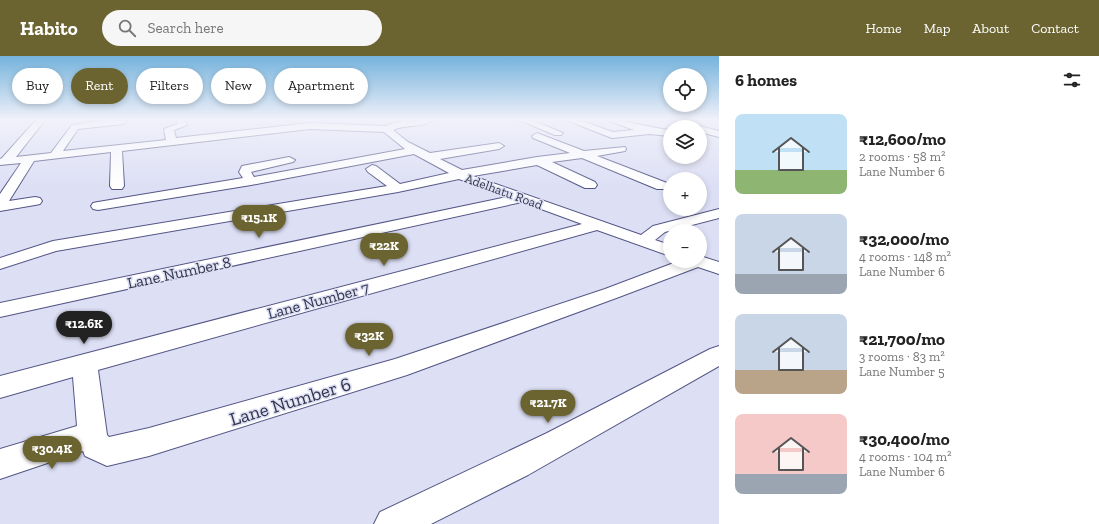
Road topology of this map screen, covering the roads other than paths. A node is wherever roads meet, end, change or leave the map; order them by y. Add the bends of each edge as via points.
1 (21, 142) edge
2 (64, 142) edge
3 (97, 142) edge
4 (124, 142) edge
5 (172, 142) edge
6 (403, 142) edge
7 (557, 142) edge
8 (499, 146) dead end
9 (410, 147) junction
10 (122, 148) junction
11 (582, 149) junction
12 (621, 149) dead end
13 (353, 150) dead end
14 (93, 151) junction
15 (54, 156) junction
16 (428, 157) junction
17 (301, 158) dead end
18 (30, 159) junction
19 (537, 160) junction
20 (3, 162) edge
21 (372, 169) dead end
22 (459, 174) junction
23 (251, 181) junction
24 (6, 185) edge
25 (590, 185) dead end
26 (117, 186) dead end
27 (662, 186) dead end
28 (398, 188) junction
29 (523, 198) junction
30 (35, 201) dead end
31 (0, 204) edge
32 (98, 206) dead end
33 (0, 207) edge
34 (719, 213) edge
35 (598, 225) junction
36 (643, 241) junction
37 (663, 248) edge
38 (0, 264) edge
39 (707, 264) edge
40 (678, 268) edge
41 (719, 268) edge
42 (0, 310) edge
43 (719, 355) edge
44 (85, 364) junction
45 (0, 387) edge
46 (92, 435) junction
47 (0, 464) edge
48 (392, 524) edge

1 - 20 street
2 - 15 street
3 - 14 street
4 - 10 street
5 - 10 street
6 - 9 street, Adelhatu Road
7 - 11 street
8 - 16 street
9 - 13 street
9 - 16 street, Adelhatu Road
9 - 23 street
10 - 14 street
10 - 26 street
11 - 12 street
11 - 19 street
11 - 27 street
14 - 15 street
15 - 18 street
16 - 22 street, Adelhatu Road
17 - 23 street via 246,169 245,172
18 - 20 street
18 - 24 street
19 - 22 street
19 - 25 street
21 - 28 street
22 - 28 street
22 - 29 street, Adelhatu Road
23 - 32 street via 162,190
24 - 31 street
28 - 38 street via 53,246
29 - 35 street, Adelhatu Road
29 - 42 street, Lane Number 8
30 - 33 street
34 - 36 street via 659,229
35 - 36 street, Adelhatu Road
35 - 44 street, Lane Number 7
36 - 37 street, Adelhatu Road
39 - 41 street
40 - 46 street, Lane Number 6 via 398,368 150,442 108,452 96,446
43 - 48 street via 476,484
44 - 45 street, Lane Number 7
44 - 46 street
46 - 47 street

